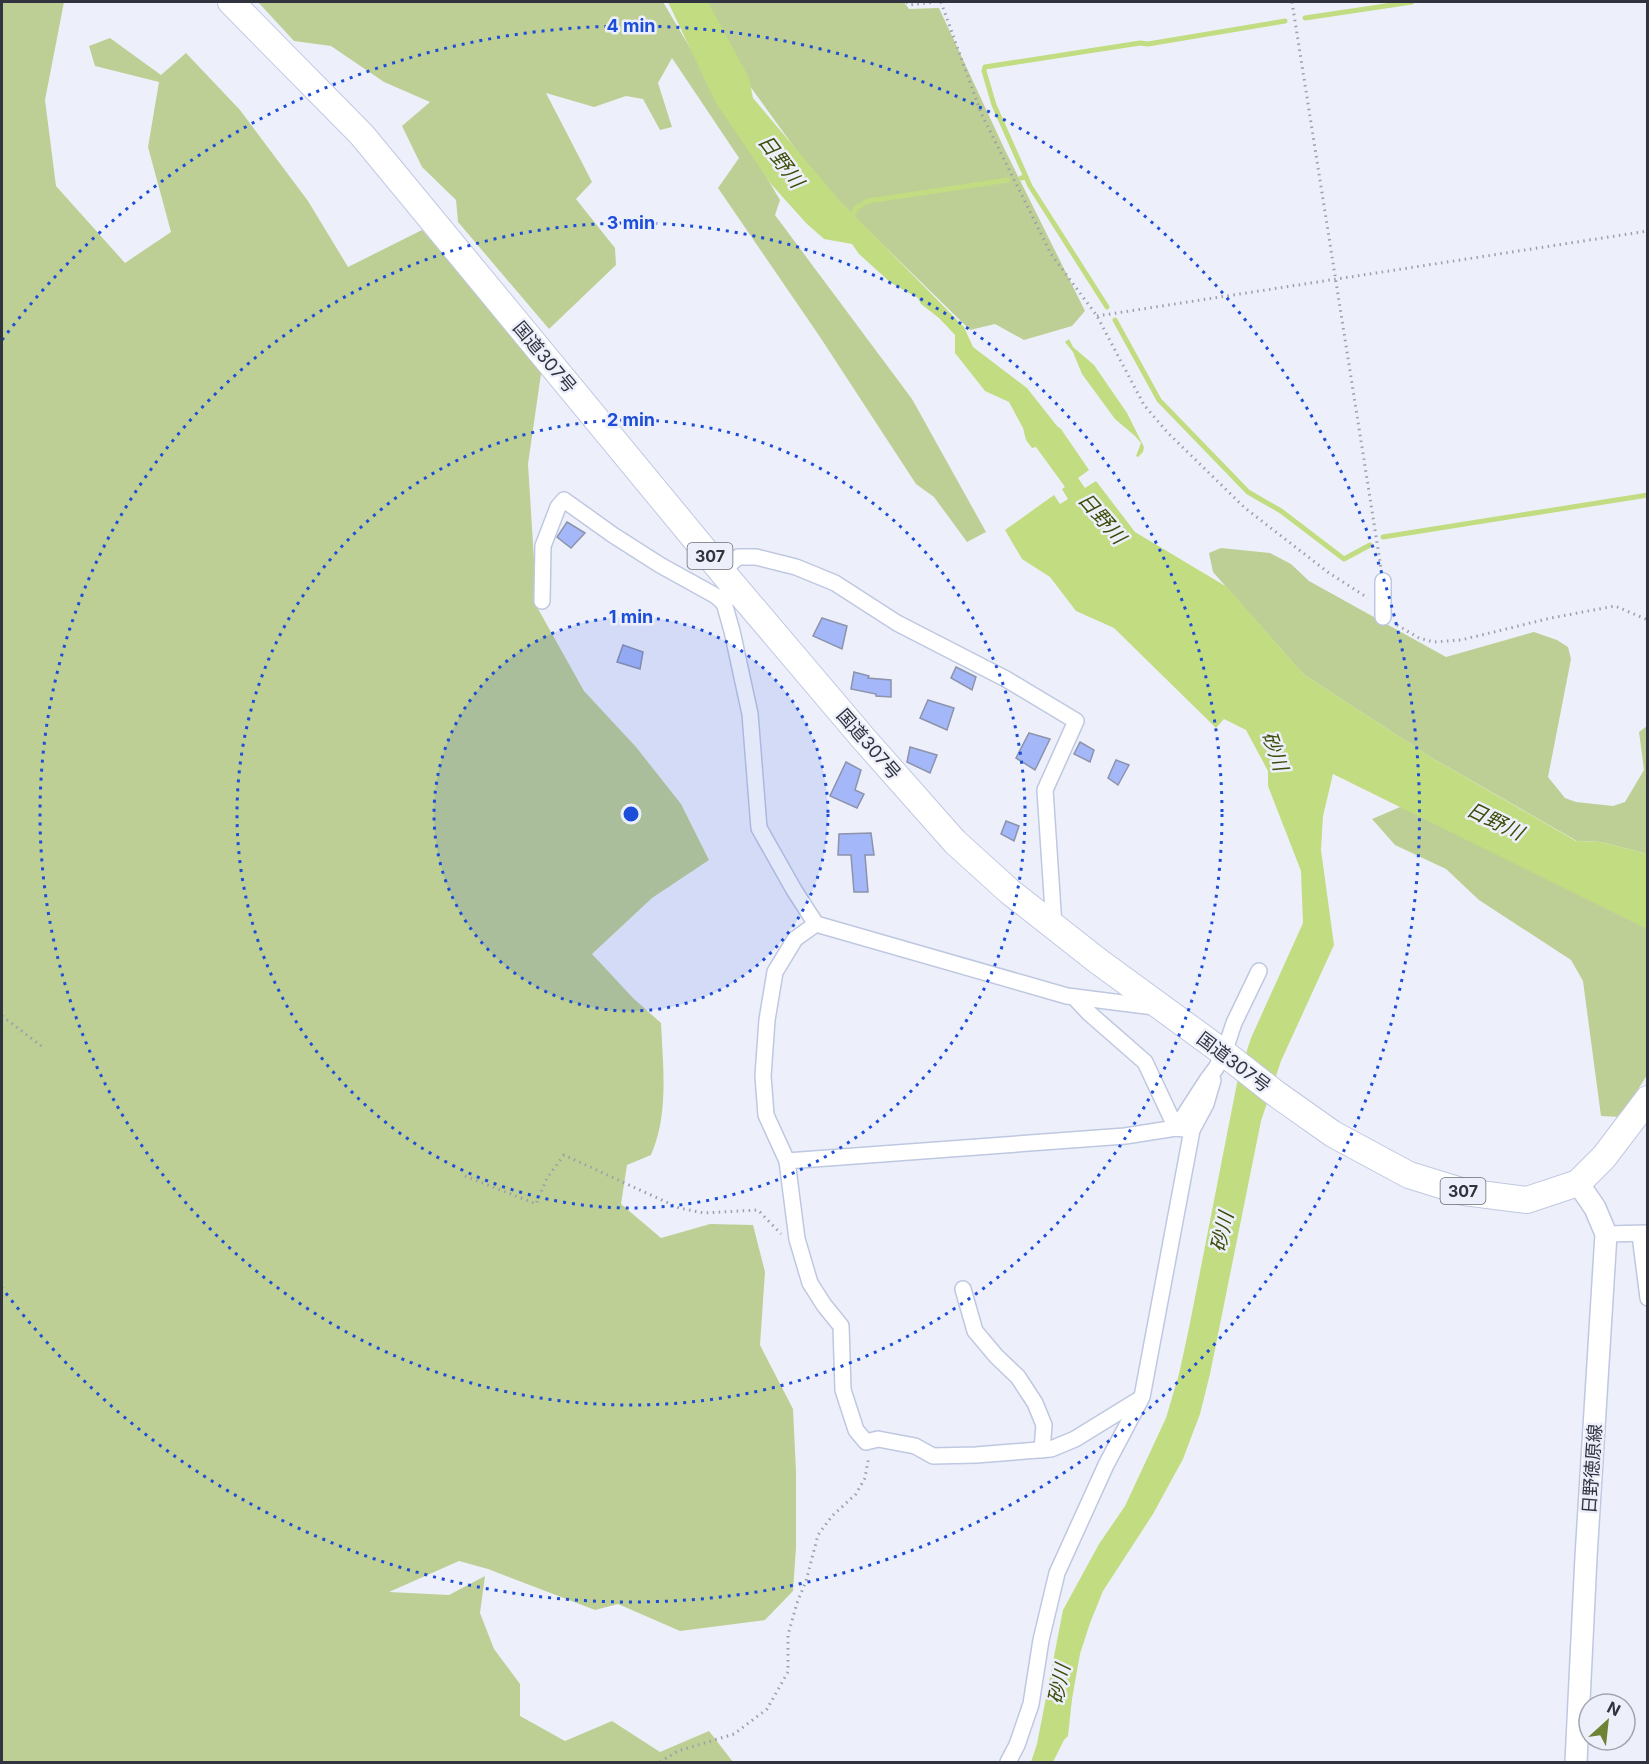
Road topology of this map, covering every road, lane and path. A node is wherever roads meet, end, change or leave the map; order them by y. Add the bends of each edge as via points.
1 (231, 2) edge
2 (907, 2) edge
3 (935, 2) edge
4 (941, 2) edge
5 (1292, 2) edge
6 (1647, 231) edge
7 (1335, 279) junction
8 (1097, 316) junction
9 (1383, 581) joint
10 (727, 587) junction
11 (542, 601) dead end
12 (1383, 616) junction
13 (1647, 620) edge
14 (816, 924) junction
15 (1054, 926) junction
16 (1259, 971) dead end
17 (1074, 997) junction
18 (1162, 1008) junction
19 (2, 1016) edge
20 (44, 1048) dead end
21 (1225, 1061) junction
22 (1643, 1104) edge
23 (1176, 1128) junction
24 (1192, 1130) junction
25 (787, 1161) junction
26 (465, 1176) dead end
27 (1578, 1183) junction
28 (1606, 1234) junction
29 (1644, 1234) edge
30 (797, 1239) junction
31 (963, 1289) dead end
32 (1647, 1298) edge
33 (1142, 1398) junction
34 (866, 1442) junction
35 (1042, 1450) junction
36 (660, 1762) edge
37 (1008, 1762) edge
38 (1576, 1762) edge

1 - 10 highway, 国道307号 / 307 via 362,135
2 - 3 path
4 - 8 path via 986,122 1051,254
5 - 7 path
6 - 7 path
7 - 8 path
7 - 9 path
8 - 12 path via 1144,405 1168,433 1245,508 1329,573 1370,599
9 - 12 street
10 - 11 street via 716,596 660,565 564,500 543,546
10 - 14 street via 750,714 759,828
10 - 15 highway, 国道307号 / 307 via 956,842
10 - 15 street via 738,557 756,557 796,567 835,583 897,623 1006,679 1076,721 1045,790
12 - 13 path via 1419,638 1434,642 1461,640 1615,606
14 - 17 street
14 - 25 street via 795,939 775,972 767,1020 763,1076 766,1115
15 - 18 highway, 国道307号 / 307
16 - 21 street via 1234,1023
17 - 18 street
17 - 23 street via 1144,1062
18 - 21 highway, 国道307号 / 307
19 - 20 path
21 - 23 street via 1207,1080
21 - 24 street
21 - 27 highway, 国道307号 / 307 via 1333,1134 1409,1175 1464,1192 1527,1200
22 - 27 highway, 国道307号 / 307 via 1604,1157
23 - 24 street
23 - 25 street via 1125,1136
24 - 33 street
25 - 30 street
26 - 30 path via 536,1204 547,1178 564,1155 679,1208 704,1213 758,1210 780,1234
27 - 28 main road, 日野徳原線
28 - 29 street
28 - 38 main road, 日野徳原線
29 - 32 street
30 - 34 street via 810,1283 841,1326 843,1390 856,1430
31 - 35 street via 975,1331 1018,1377 1035,1403 1044,1425
33 - 35 street via 1075,1439
33 - 37 street via 1106,1465 1058,1573 1041,1640 1031,1704
34 - 35 street via 878,1439 915,1446 933,1456
34 - 36 path via 865,1478 856,1494 818,1535 788,1635 788,1672 767,1708 734,1734 678,1751

